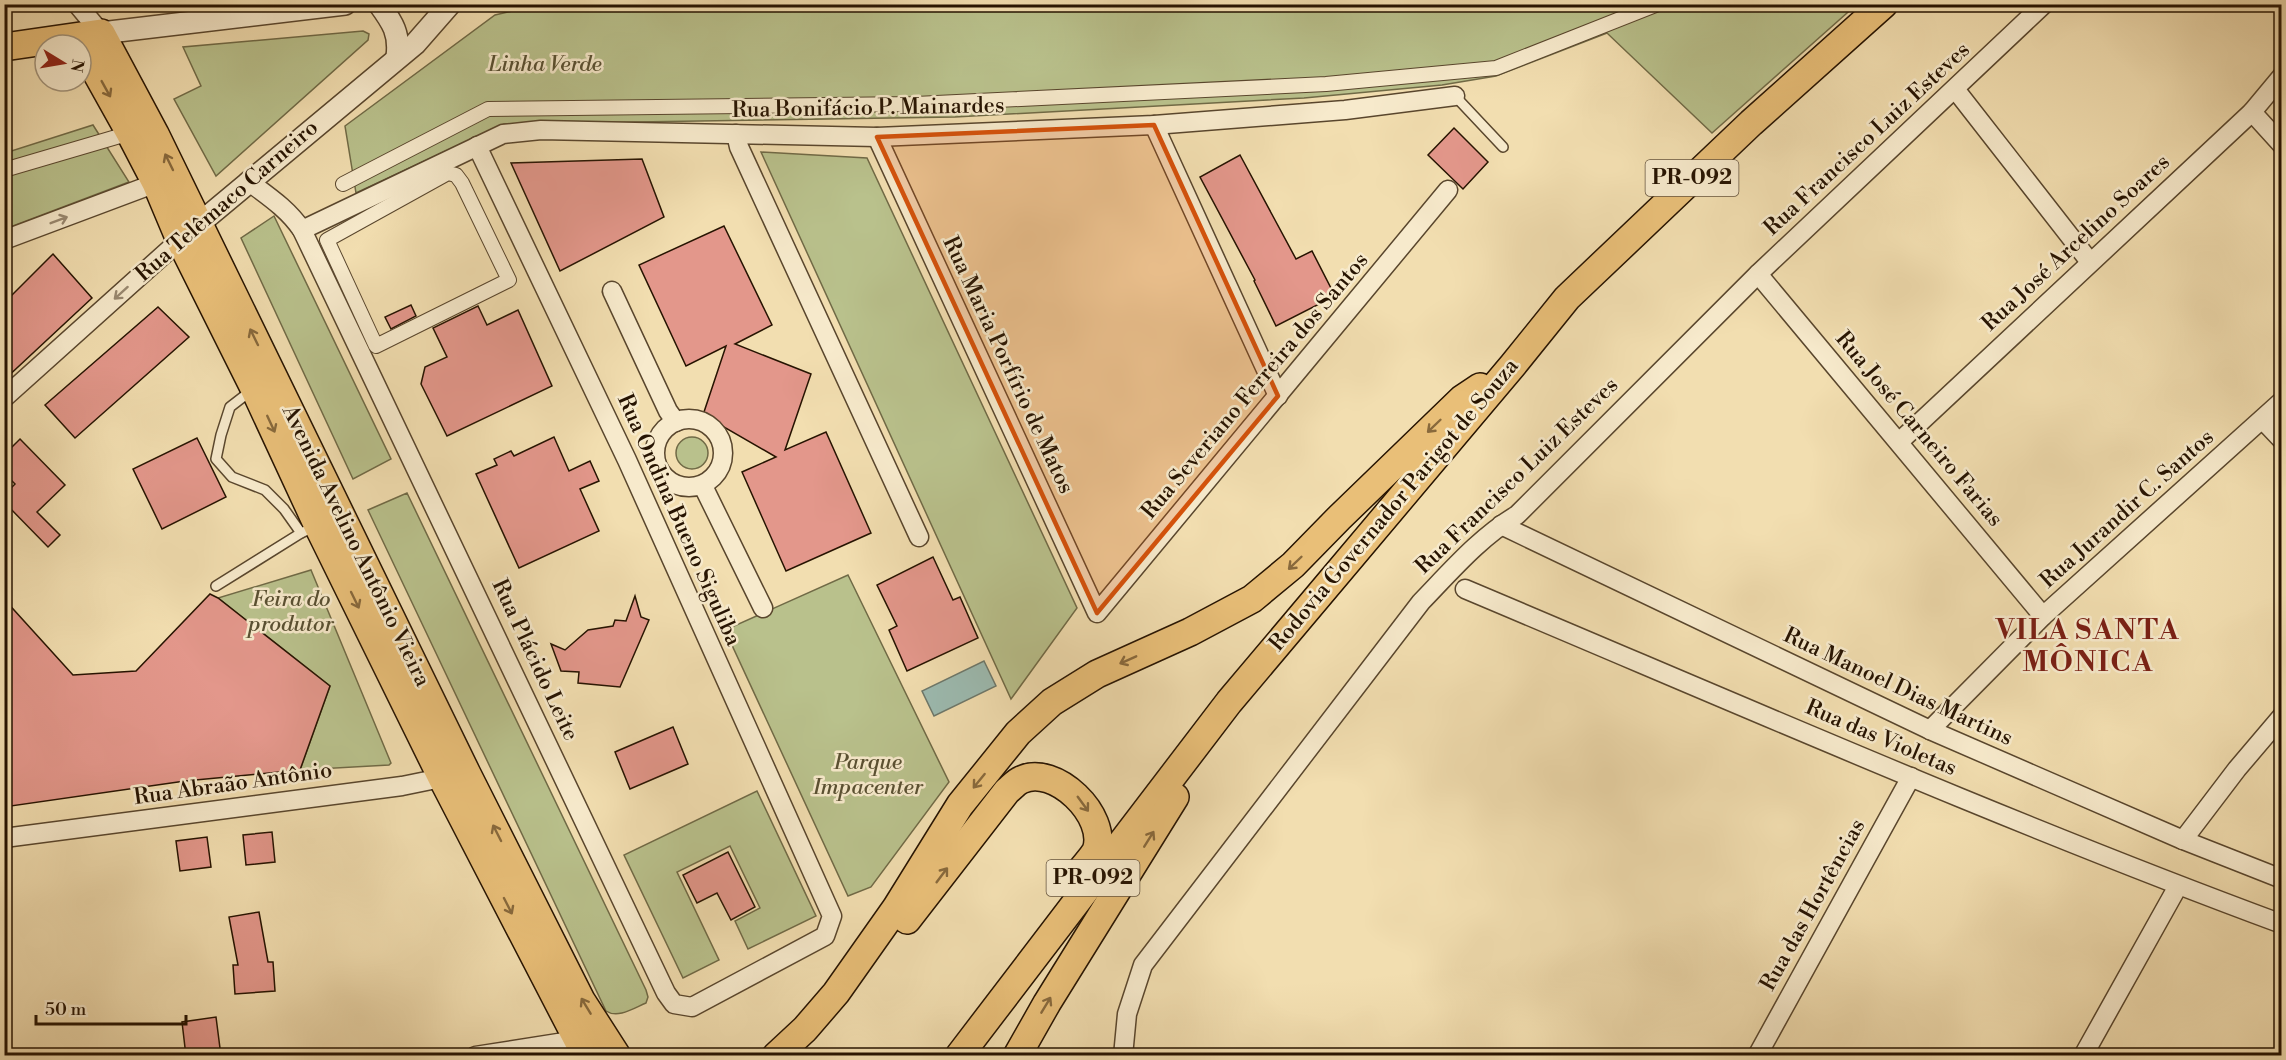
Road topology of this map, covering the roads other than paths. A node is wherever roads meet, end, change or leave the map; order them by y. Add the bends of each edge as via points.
1 (71, 4) edge
2 (77, 4) edge
3 (345, 4) edge
4 (380, 4) edge
5 (450, 4) edge
6 (1658, 4) edge
7 (1884, 4) edge
8 (2044, 4) edge
9 (249, 10) edge
10 (87, 33) edge
11 (88, 33) edge
12 (93, 35) edge
13 (33, 43) edge
14 (93, 44) edge
15 (4, 47) edge
16 (397, 57) junction
17 (2282, 76) edge
18 (1955, 90) junction
19 (1455, 96) joint
20 (2252, 112) junction
21 (1154, 125) junction
22 (736, 134) junction
23 (140, 137) junction
24 (877, 137) junction
25 (477, 146) junction
26 (2282, 146) edge
27 (1503, 147) dead end
28 (4, 170) edge
29 (248, 181) junction
30 (156, 183) junction
31 (343, 183) dead end
32 (1448, 190) dead end
33 (302, 230) junction
34 (189, 232) junction
35 (4, 240) edge
36 (2090, 262) junction
37 (1758, 274) junction
38 (509, 280) joint
39 (612, 291) dead end
40 (1514, 365) junction
41 (264, 383) junction
42 (1278, 396) junction
43 (4, 399) edge
44 (2282, 401) edge
45 (2263, 420) junction
46 (676, 422) junction
47 (2282, 440) edge
48 (1899, 442) junction
49 (654, 452) junction
50 (627, 460) junction
51 (669, 481) junction
52 (703, 486) junction
53 (644, 500) junction
54 (324, 523) junction
55 (1501, 525) junction
56 (918, 537) dead end
57 (216, 586) dead end
58 (1465, 589) dead end
59 (763, 608) dead end
60 (1096, 613) joint
61 (2043, 616) junction
62 (1229, 702) junction
63 (2282, 716) edge
64 (1930, 730) junction
65 (455, 776) junction
66 (1911, 777) junction
67 (4, 838) edge
68 (2183, 840) junction
69 (2282, 879) edge
70 (2178, 886) junction
71 (832, 916) joint
72 (2282, 924) edge
73 (598, 1051) edge
74 (476, 1056) edge
75 (776, 1056) edge
76 (806, 1056) edge
77 (953, 1056) edge
78 (959, 1056) edge
79 (1017, 1056) edge
80 (1123, 1056) edge
81 (1757, 1056) edge
82 (2083, 1056) edge

1 - 10 street
2 - 11 street
3 - 9 street
4 - 16 street via 397,35
5 - 16 street, Rua Telêmaco Carneiro via 415,44
6 - 31 street via 1496,68 1326,84 916,104 488,109
7 - 40 main road, Rodovia Governador Parigot de Souza / PR-092 via 1751,123 1575,290
8 - 18 street, Rua Francisco Luiz Esteves
9 - 12 street
13 - 15 main road
14 - 23 main road, Avenida Avelino Antônio Vieira
16 - 29 street, Rua Telêmaco Carneiro
17 - 20 street, Rua José Arcelino Soares
18 - 36 street
18 - 37 street, Rua Francisco Luiz Esteves
19 - 21 street, Rua Bonifácio P. Mainardes via 1345,110
19 - 27 lane
20 - 26 street
20 - 36 street, Rua José Arcelino Soares
21 - 24 street, Rua Bonifácio P. Mainardes
21 - 42 street
22 - 24 street, Rua Bonifácio P. Mainardes
22 - 25 street, Rua Bonifácio P. Mainardes via 542,130 503,134
22 - 56 street
23 - 28 street
23 - 30 main road, Avenida Avelino Antônio Vieira
34 -> 23 main road, Avenida Avelino Antônio Vieira
24 - 60 street, Rua Maria Porfírio de Matos
25 - 33 street, Rua Bonifácio P. Mainardes
25 - 50 street, Rua Ondina Bueno Siguliba
29 - 33 street, Rua Plácido Leite via 279,204
29 - 34 street, Rua Telêmaco Carneiro
30 - 34 main road, Avenida Avelino Antônio Vieira
35 -> 30 street
32 - 42 street, Rua Severiano Ferreira dos Santos
33 - 71 street, Rua Plácido Leite via 674,1004 692,1007 825,936
34 - 41 main road, Avenida Avelino Antônio Vieira
34 -> 43 street, Rua Telêmaco Carneiro
36 - 48 street, Rua José Arcelino Soares
37 - 48 street, Rua José Carneiro Farias
37 - 55 street, Rua Francisco Luiz Esteves via 1517,515
38 - 38 street via 462,183 456,175 448,173 327,240 376,346
39 - 46 street
40 - 62 main road, Rodovia Governador Parigot de Souza / PR-092
40 -> 75 main road via 1462,399 1293,565 1252,599 1097,674 1052,702 1018,733 960,805 896,908 836,993
41 - 54 main road, Avenida Avelino Antônio Vieira
41 - 54 lane via 230,407 216,459 232,477 265,490 284,509
42 - 60 street, Rua Severiano Ferreira dos Santos
44 - 45 street, Rua Jurandir C. Santos
45 - 47 street
45 - 61 street, Rua Jurandir C. Santos
46 - 49 street via 660,434
46 - 52 street via 688,418 708,424 722,441 722,464
48 - 61 street, Rua José Carneiro Farias
49 - 50 street
49 - 51 street via 657,465
50 - 53 street, Rua Ondina Bueno Siguliba
51 - 52 street via 688,488
51 - 53 street
52 - 59 street
53 - 71 street, Rua Ondina Bueno Siguliba
54 - 57 lane
54 - 65 main road, Avenida Avelino Antônio Vieira
55 - 64 street, Rua Manoel Dias Martins
55 - 80 street, Rua Francisco Luiz Esteves via 1421,602 1143,965 1127,1014
58 - 66 street, Rua das Violetas
61 - 64 street, Rua Jurandir C. Santos
62 - 78 main road, Rodovia Governador Parigot de Souza / PR-092
79 -> 62 main road via 1201,756
63 - 68 street
64 - 68 street, Rua Manoel Dias Martins
65 - 67 street, Rua Abraão Antônio
65 - 73 main road, Avenida Avelino Antônio Vieira via 581,1000
66 - 70 street, Rua das Violetas
66 - 81 street, Rua das Hortências
68 - 69 street, Rua Manoel Dias Martins
70 - 72 street, Rua das Violetas
70 - 82 street
73 - 74 street
76 -> 77 main road via 1006,791 1023,779 1058,783 1078,796 1086,807 1094,823 1096,850

